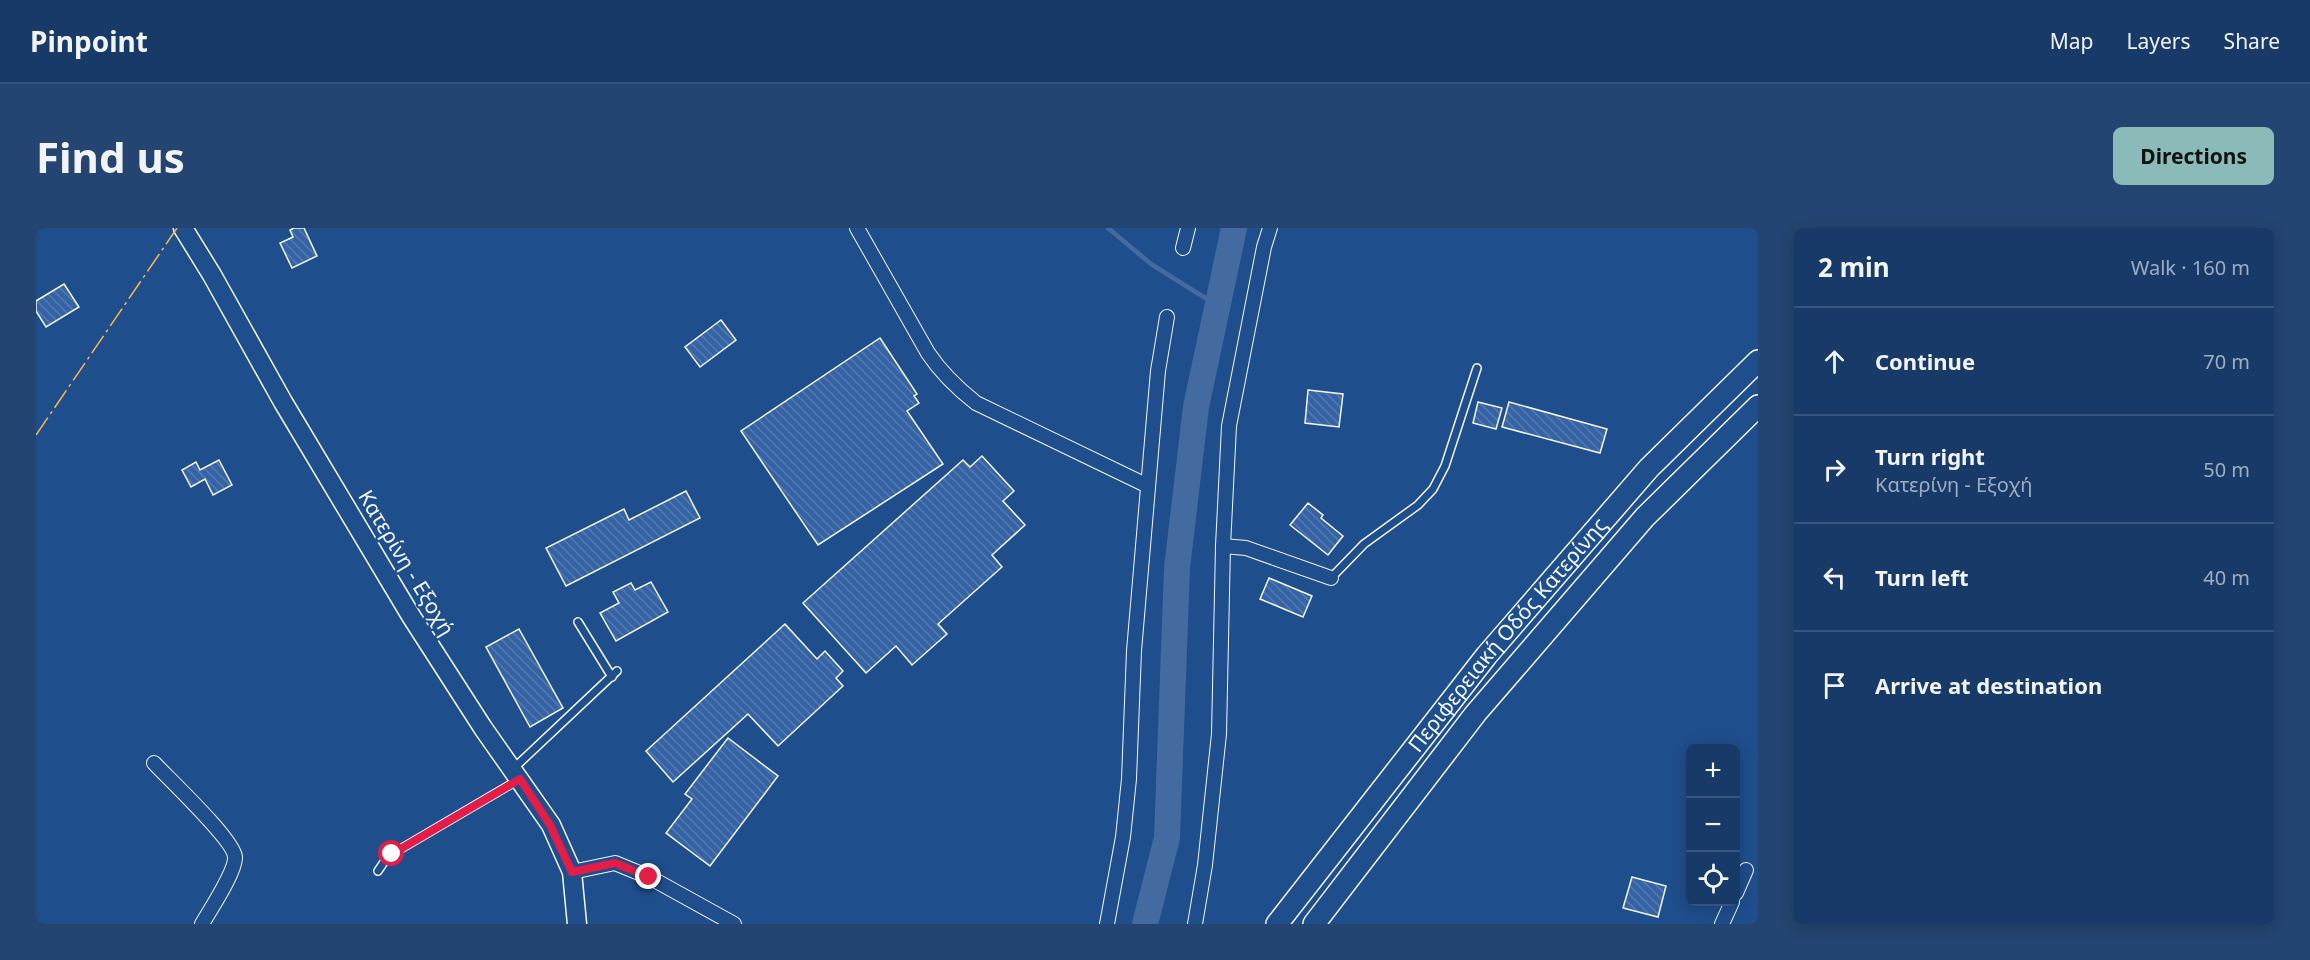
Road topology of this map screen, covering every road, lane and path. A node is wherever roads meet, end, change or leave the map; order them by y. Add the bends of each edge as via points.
1 (183, 228) edge
2 (857, 228) edge
3 (1188, 228) edge
4 (1270, 228) edge
5 (1183, 248) dead end
6 (1167, 318) dead end
7 (1758, 361) edge
8 (1477, 368) dead end
9 (1758, 406) edge
10 (1148, 486) junction
11 (1222, 546) junction
12 (1331, 578) joint
13 (578, 622) dead end
14 (154, 763) dead end
15 (517, 774) junction
16 (1746, 870) dead end
17 (378, 872) dead end
18 (572, 872) junction
19 (1740, 884) edge
20 (1730, 906) edge
21 (202, 924) edge
22 (577, 924) edge
23 (734, 924) edge
24 (1107, 924) edge
25 (1195, 924) edge
26 (1277, 924) edge
27 (1314, 924) edge
28 (1722, 924) edge

1 - 15 main road, Κατερίνη - Εξοχή via 411,616
2 - 10 street via 928,353 954,386 976,403
3 - 5 street
4 - 11 street via 1229,426
6 - 10 street
7 - 26 main road, Περιφερειακή Οδός Κατερίνης via 1649,468 1487,655
8 - 12 lane via 1445,466 1432,489 1418,505 1364,544
9 - 27 main road, Περιφερειακή Οδός Κατερίνης via 1645,518 1476,713
10 - 24 street via 1124,837
11 - 12 street via 1245,548
11 - 25 street via 1219,734
13 - 15 lane via 615,674
14 - 21 street via 225,837 235,857 233,868
15 - 17 lane via 392,854
15 - 18 main road, Κατερίνη - Εξοχή via 550,825
16 - 19 street
18 - 22 main road, Κατερίνη - Εξοχή
18 - 23 street via 615,863 649,877
20 - 28 street

